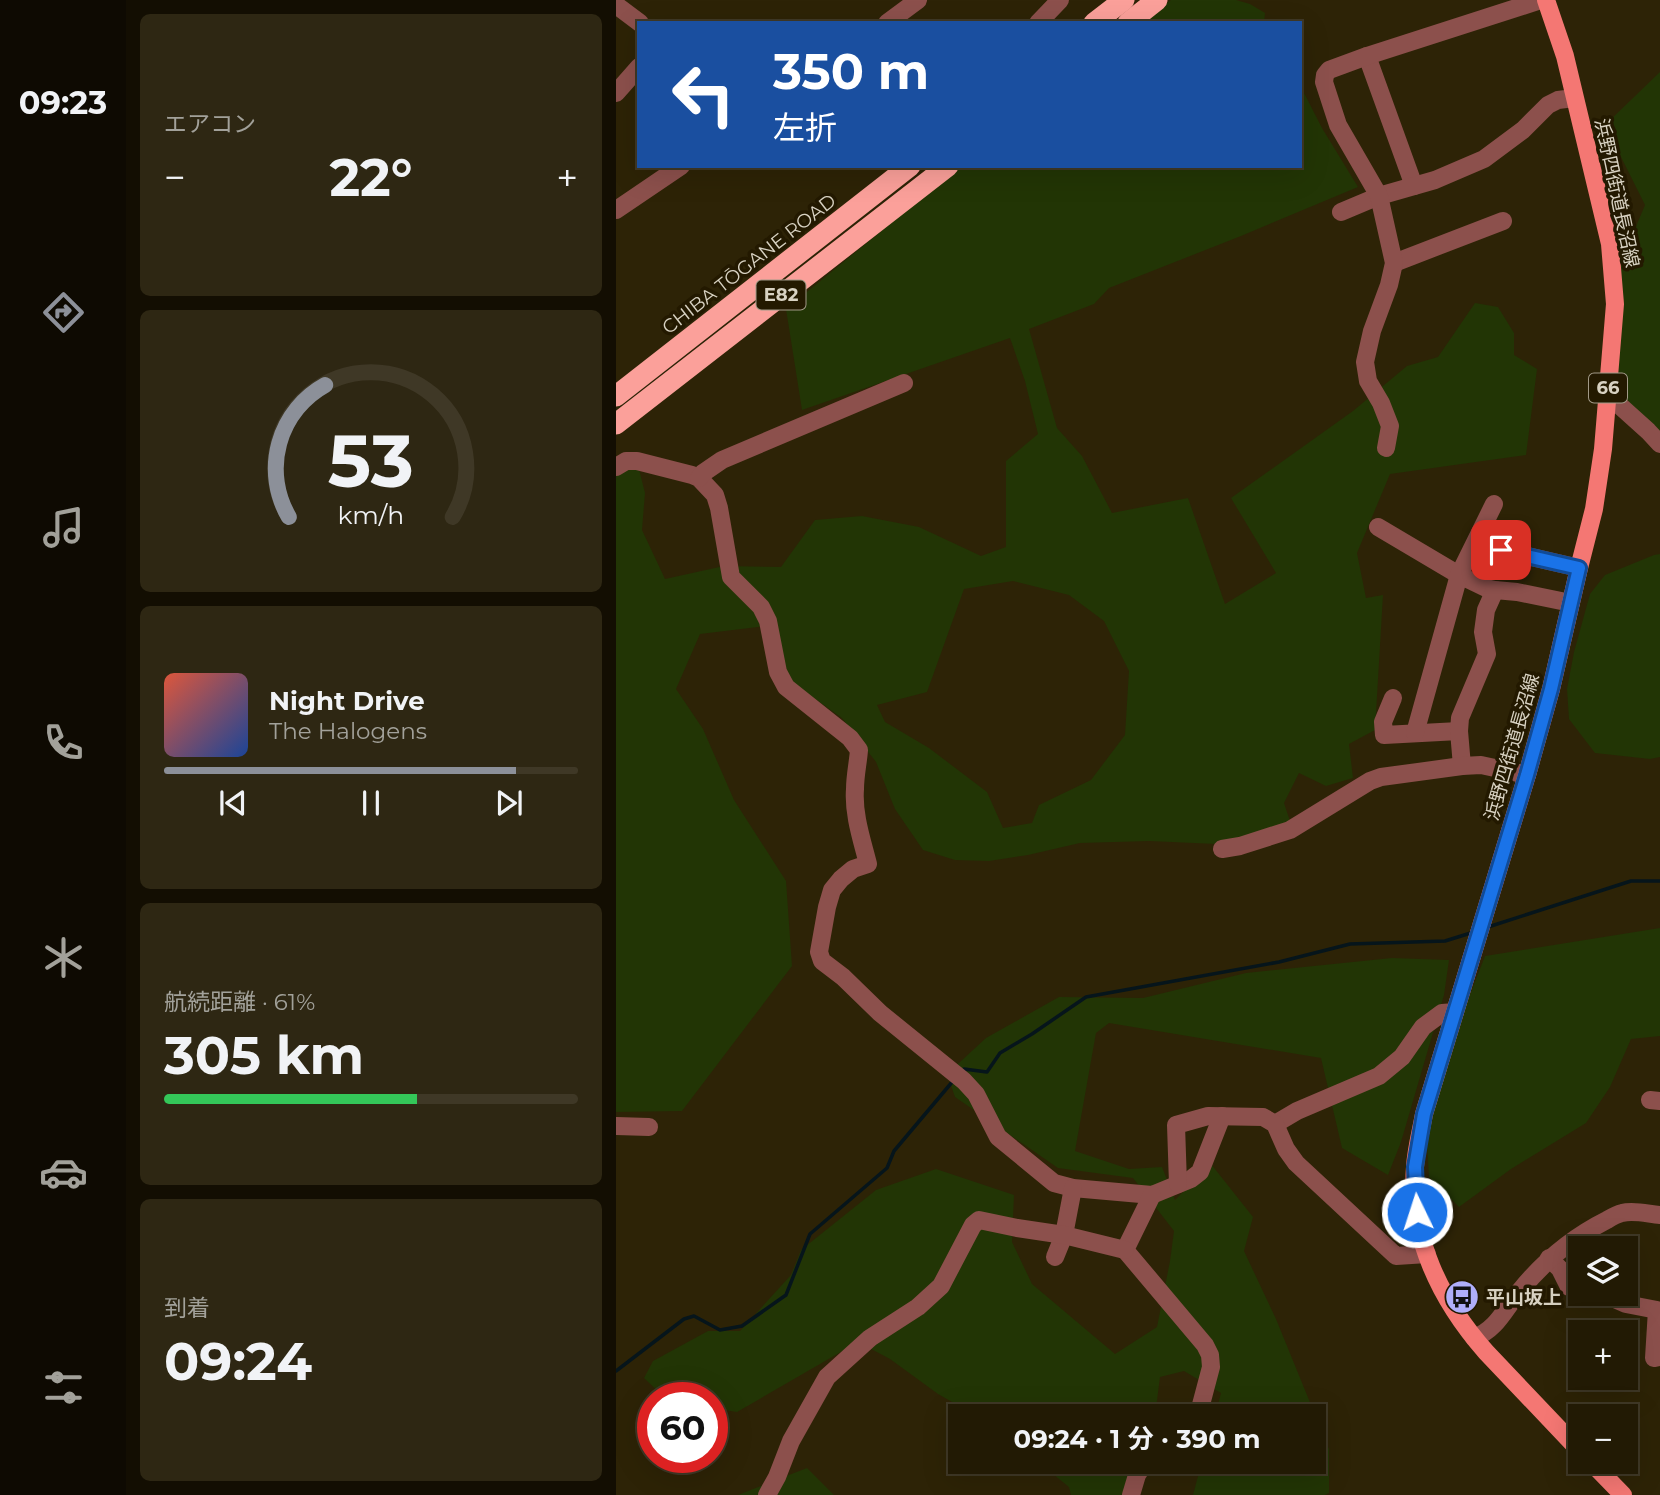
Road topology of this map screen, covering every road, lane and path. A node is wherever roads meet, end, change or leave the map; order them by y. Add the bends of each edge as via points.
1 (918, 0) edge
2 (1060, 0) edge
3 (1124, 0) edge
4 (1157, 0) edge
5 (1541, 0) edge
6 (1546, 0) edge
7 (616, 5) edge
8 (637, 21) edge
9 (890, 21) edge
10 (1040, 21) edge
11 (1097, 21) edge
12 (1131, 21) edge
13 (1367, 56) junction
14 (637, 69) edge
15 (616, 93) edge
16 (1574, 98) junction
17 (678, 168) edge
18 (907, 168) edge
19 (945, 168) edge
20 (1413, 186) junction
21 (1379, 196) junction
22 (616, 210) edge
23 (1341, 212) dead end
24 (1503, 221) dead end
25 (1394, 263) junction
26 (904, 383) dead end
27 (1608, 395) junction
28 (616, 396) edge
29 (616, 424) edge
30 (1660, 444) edge
31 (1386, 448) dead end
32 (616, 467) edge
33 (699, 478) junction
34 (1494, 504) dead end
35 (1378, 527) dead end
36 (1475, 544) junction
37 (1579, 568) junction
38 (1459, 575) junction
39 (1495, 590) junction
40 (1571, 603) junction
41 (1393, 698) dead end
42 (1459, 731) junction
43 (1415, 733) junction
44 (1462, 766) junction
45 (1527, 775) junction
46 (1222, 849) dead end
47 (1455, 1012) junction
48 (1222, 1116) junction
49 (1275, 1125) junction
50 (616, 1126) edge
51 (649, 1127) dead end
52 (1178, 1184) junction
53 (1073, 1188) junction
54 (1152, 1195) junction
55 (1660, 1215) edge
56 (1063, 1235) junction
57 (1125, 1250) junction
58 (1427, 1254) junction
59 (1055, 1257) dead end
60 (1549, 1258) junction
61 (1568, 1285) edge
62 (1634, 1306) edge
63 (1474, 1338) junction
64 (1660, 1357) edge
65 (1201, 1404) edge
66 (1568, 1438) edge
67 (1138, 1474) edge
68 (1603, 1474) edge
69 (767, 1495) edge
70 (1131, 1495) edge
71 (1623, 1495) edge

1 - 9 street
2 - 10 street
3 - 11 highway
4 - 12 highway
5 - 13 street
6 - 16 main road, 浜野四街道長沼線 / 66
7 - 8 street
13 - 20 street
13 - 21 street via 1329,70 1324,82 1338,125
14 - 15 street
16 - 20 street via 1548,105 1524,130 1484,159
16 - 27 main road, 浜野四街道長沼線 / 66 via 1611,244 1615,304
17 - 22 street
18 - 28 highway, CHIBA TŌGANE ROAD / E82
19 - 29 highway, E82
20 - 21 street
21 - 23 street
21 - 25 street
24 - 25 street
25 - 31 street via 1365,362 1368,381 1391,426
26 - 33 street via 722,460
27 - 30 street
27 - 37 main road, 浜野四街道長沼線 / 66 via 1594,509
32 - 33 street via 638,461
33 - 53 street via 715,495 731,577 761,607 768,621 778,672 786,687 859,750 855,806 868,864 853,869 832,890 819,951 822,961 964,1081 976,1094 998,1137 1054,1183
34 - 36 street
35 - 38 street
36 - 37 street
36 - 38 street
37 - 40 main road, 浜野四街道長沼線 / 66
38 - 39 street
38 - 43 street
39 - 40 street
39 - 42 street via 1483,632 1487,654
40 - 45 main road, 浜野四街道長沼線 / 66
41 - 43 street via 1382,722 1384,735
42 - 43 street
42 - 44 street
44 - 45 street via 1481,765
44 - 46 street via 1381,777 1290,830
45 - 47 main road, 浜野四街道長沼線 / 66
47 - 49 street via 1442,1013 1423,1027 1402,1057 1379,1076
47 - 58 main road, 浜野四街道長沼線 / 66 via 1424,1114 1415,1167 1417,1212
48 - 49 street via 1263,1117
48 - 52 street via 1200,1172
48 - 52 street via 1176,1125
49 - 58 street via 1296,1163 1396,1256
50 - 51 street
52 - 54 street
53 - 54 street
53 - 56 street
54 - 57 street
55 - 60 street via 1621,1213
56 - 57 street
56 - 59 street
56 - 69 street via 979,1220 973,1225 941,1286 870,1338 827,1377
57 - 65 street via 1210,1355
58 - 63 main road, 浜野四街道長沼線 / 66 via 1441,1290
60 - 61 street
60 - 63 street via 1498,1321
62 - 64 street via 1657,1310 1654,1357
63 - 66 main road, 浜野四街道長沼線 / 66
67 - 70 street
68 - 71 main road

